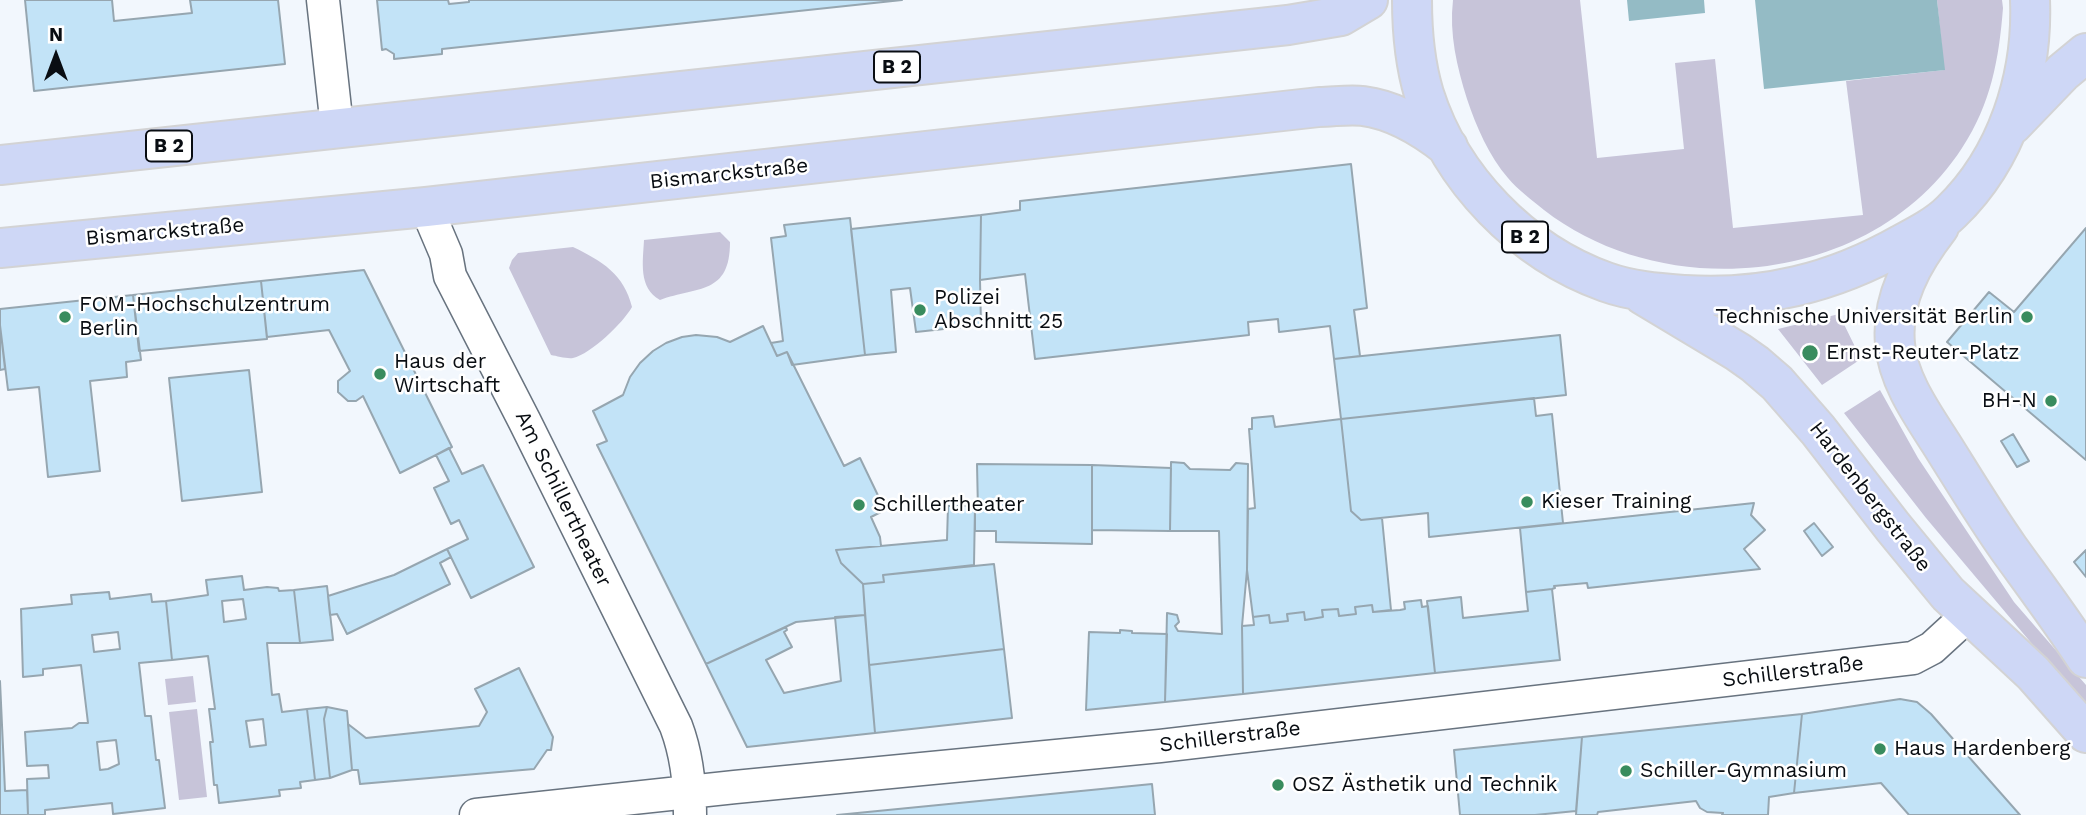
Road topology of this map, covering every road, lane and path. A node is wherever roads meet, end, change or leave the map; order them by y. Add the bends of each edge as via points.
1 (323, 0) edge
2 (1368, 0) edge
3 (1412, 0) edge
4 (2030, 0) edge
5 (2086, 53) edge
6 (337, 127) junction
7 (2008, 129) junction
8 (1448, 147) junction
9 (0, 164) edge
10 (426, 207) junction
11 (1949, 214) junction
12 (0, 248) edge
13 (1632, 289) junction
14 (1968, 615) junction
15 (2086, 658) edge
16 (2086, 733) edge
17 (690, 804) edge
18 (476, 815) edge

1 - 6 street
2 - 6 main road, B 2 via 1342,16 1288,25
3 - 8 main road via 1414,43 1424,93
4 - 7 main road via 2026,61
5 - 7 main road, B 2
6 - 9 main road, B 2
7 - 11 main road, B 2 via 1976,183
8 - 10 main road, Bismarckstraße / B 2 via 1394,114 1341,106
8 - 13 main road, B 2 via 1483,197 1524,236 1583,272
10 - 12 main road, Bismarckstraße / B 2
10 - 17 street, Am Schillertheater via 450,276 676,726 684,746
11 - 13 main road, B 2 via 1878,258 1794,287 1727,296
11 - 15 main road via 1921,251 1899,298 1895,320 1898,363 1964,481
13 - 14 main road, Hardenbergstraße via 1738,352 1772,378
14 - 16 main road, Hardenbergstraße via 2033,673
14 - 17 street, Schillerstraße via 1932,648 1913,658
17 - 18 street, Schillerstraße

